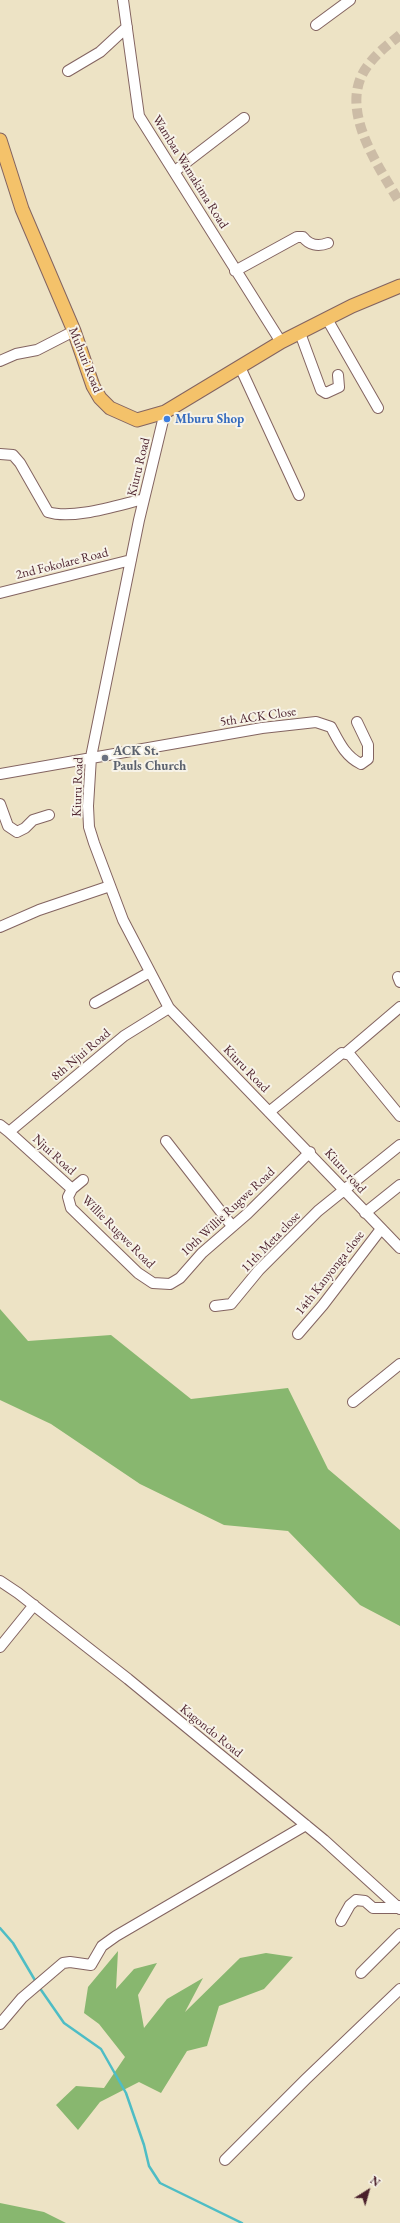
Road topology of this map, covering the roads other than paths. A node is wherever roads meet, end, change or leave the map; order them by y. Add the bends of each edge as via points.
1 (123, 0) edge
2 (350, 0) edge
3 (316, 25) dead end
4 (127, 28) junction
5 (68, 71) dead end
6 (244, 118) dead end
7 (0, 140) edge
8 (175, 172) junction
9 (328, 243) dead end
10 (235, 271) junction
11 (400, 286) edge
12 (327, 319) junction
13 (74, 331) junction
14 (300, 333) junction
15 (281, 342) junction
16 (0, 361) edge
17 (240, 367) junction
18 (338, 375) dead end
19 (378, 408) dead end
20 (165, 412) junction
21 (0, 454) edge
22 (299, 495) dead end
23 (144, 499) junction
24 (131, 560) junction
25 (0, 593) edge
26 (357, 722) dead end
27 (91, 756) junction
28 (0, 774) edge
29 (0, 804) edge
30 (49, 815) dead end
31 (110, 886) junction
32 (0, 927) edge
33 (150, 972) junction
34 (95, 1003) dead end
35 (400, 1007) edge
36 (169, 1008) junction
37 (346, 1053) junction
38 (270, 1112) junction
39 (400, 1116) edge
40 (0, 1125) edge
41 (11, 1130) junction
42 (166, 1141) dead end
43 (400, 1145) edge
44 (310, 1152) junction
45 (83, 1180) dead end
46 (400, 1185) edge
47 (72, 1189) junction
48 (344, 1189) junction
49 (365, 1213) junction
50 (232, 1226) junction
51 (381, 1229) junction
52 (400, 1248) edge
53 (162, 1285) joint
54 (215, 1306) dead end
55 (298, 1334) dead end
56 (400, 1364) edge
57 (353, 1402) dead end
58 (0, 1581) edge
59 (34, 1605) junction
60 (0, 1647) edge
61 (306, 1826) junction
62 (399, 1908) edge
63 (341, 1921) dead end
64 (400, 1934) edge
65 (360, 1973) dead end
66 (400, 1989) edge
67 (0, 2024) edge
68 (225, 2160) dead end

1 - 4 street, Wambaa Wamakima Road
2 - 3 street
4 - 5 street via 100,52
4 - 8 street, Wambaa Wamakima Road via 139,116
6 - 8 street
7 - 13 main road, Muhuri Road via 22,209
8 - 10 street, Wambaa Wamakima Road
9 - 10 street via 313,244 302,237 297,237
10 - 15 street, Wambaa Wamakima Road
11 - 12 main road, Muhuri Road
12 - 14 main road, Muhuri Road
12 - 19 street
13 - 16 street via 37,350 16,354
13 - 20 main road, Muhuri Road via 93,386 110,408 136,420
14 - 15 main road, Muhuri Road
14 - 18 street via 321,390 326,393 339,387
15 - 17 main road, Muhuri Road
17 - 20 main road, Muhuri Road
17 - 22 street
20 - 23 street, Kiuru Road
21 - 23 street via 13,455 20,463 48,512 52,514 75,514
23 - 24 street, Kiuru Road
24 - 25 street, 2nd Fokolare Road
24 - 27 street, Kiuru Road
26 - 27 street, 5th ACK Close via 368,745 368,759 361,764 352,759 341,747 331,727 316,722 262,728
27 - 28 street
27 - 31 street, Kiuru Road via 89,827
29 - 30 street via 8,826 17,832 33,820
31 - 32 street via 39,910
31 - 33 street, Kiuru Road via 123,920
33 - 34 street
33 - 36 street, Kiuru Road
35 - 37 street
36 - 38 street, Kiuru Road
36 - 41 street, 8th Njui Road via 124,1036
37 - 38 street via 342,1053
37 - 39 street
38 - 44 street, Kiuru road
40 - 41 street, Njui Road
41 - 47 street, Njui Road
42 - 50 street
43 - 48 street, 11th Meta close
44 - 48 street, Kiuru road
44 - 50 street, 10th Willie Rugwe Road
45 - 47 street, Njui Road
46 - 49 street
47 - 53 street, Willie Rugwe Road via 68,1197 71,1208 138,1273 148,1281
48 - 49 street, Kiuru road
48 - 54 street, 11th Meta close via 318,1211 259,1270 231,1304
49 - 51 street, Kiuru road
50 - 53 street, 10th Willie Rugwe Road via 202,1253 180,1278
51 - 52 street, Kiuru road
51 - 55 street, 14th Kanyonga close via 323,1306
56 - 57 street
58 - 59 street, Kagondo Road
59 - 60 street
59 - 61 street, Kagondo Road
61 - 62 street, Kagondo Road
61 - 67 street via 116,1936 102,1946 91,1965 63,1963 22,1998
62 - 63 street via 373,1908 365,1901 356,1900
64 - 65 street
66 - 68 street

